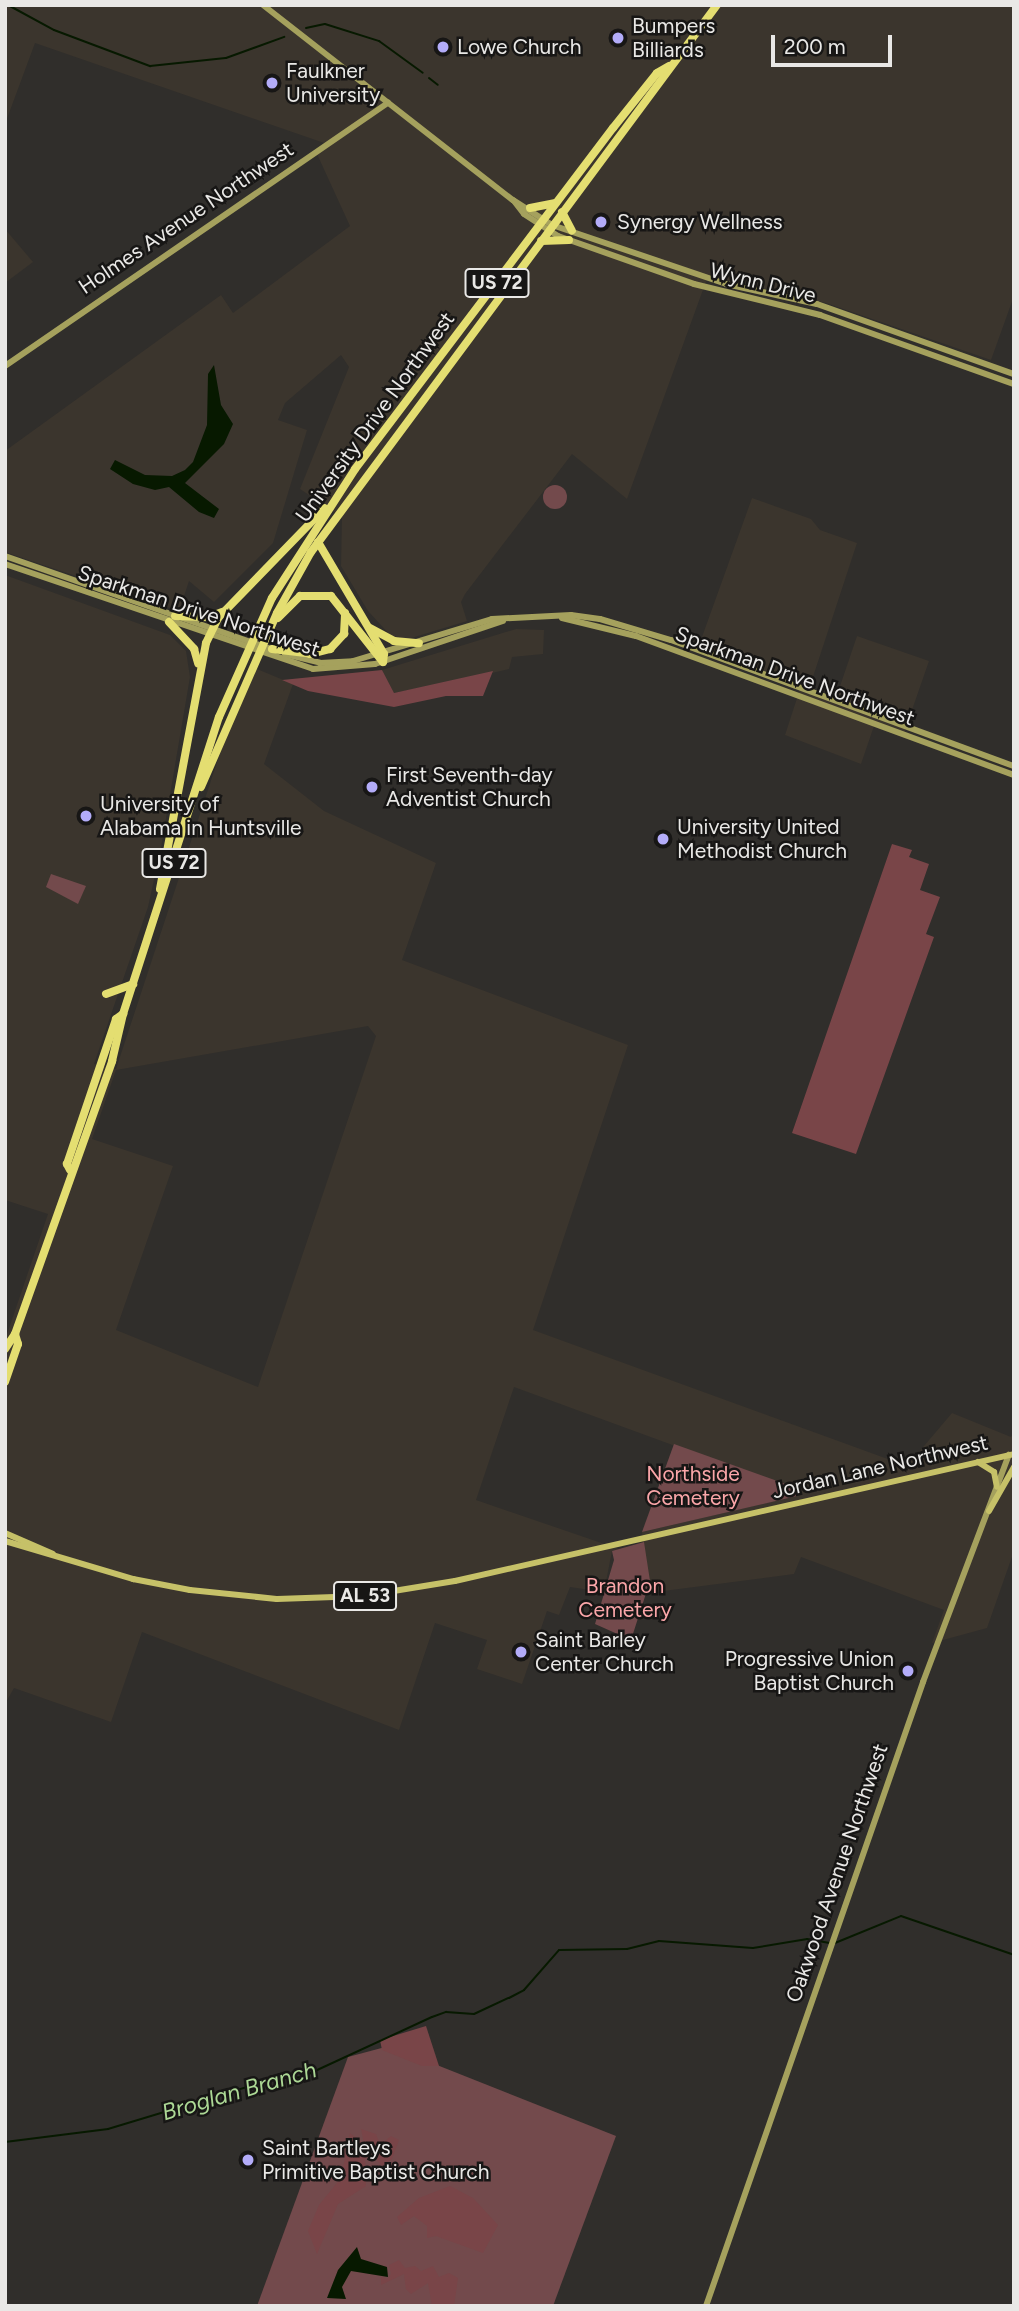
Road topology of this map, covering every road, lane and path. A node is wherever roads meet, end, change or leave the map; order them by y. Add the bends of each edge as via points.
1 (263, 5) edge
2 (717, 5) edge
3 (669, 66) junction
4 (388, 103) junction
5 (513, 200) junction
6 (556, 203) junction
7 (530, 208) junction
8 (562, 212) junction
9 (542, 221) junction
10 (550, 228) junction
11 (570, 236) junction
12 (541, 241) junction
13 (5, 366) edge
14 (1014, 374) edge
15 (1014, 384) edge
16 (330, 504) junction
17 (318, 542) junction
18 (5, 556) edge
19 (5, 564) edge
20 (345, 610) junction
21 (225, 611) junction
22 (562, 618) junction
23 (172, 619) junction
24 (503, 621) junction
25 (271, 626) junction
26 (369, 627) junction
27 (213, 632) junction
28 (419, 643) junction
29 (272, 649) junction
30 (381, 657) junction
31 (199, 669) junction
32 (227, 696) junction
33 (217, 752) junction
34 (1014, 766) edge
35 (1014, 775) edge
36 (198, 792) junction
37 (148, 938) junction
38 (133, 984) junction
39 (106, 994) dead end
40 (122, 1014) junction
41 (95, 1097) junction
42 (70, 1170) junction
43 (15, 1334) junction
44 (5, 1349) edge
45 (5, 1382) edge
46 (1011, 1455) edge
47 (978, 1462) junction
48 (1014, 1467) edge
49 (997, 1487) junction
50 (989, 1511) junction
51 (5, 1533) edge
52 (5, 1541) edge
53 (54, 1555) junction
54 (706, 2306) edge

1 - 4 street
2 - 3 highway, University Drive Northwest / US 72
3 - 6 highway, University Drive Northwest / US 72 via 657,73
3 - 8 highway, University Drive Northwest / US 72
4 - 5 street
4 - 13 street, Holmes Avenue Northwest
5 - 7 street
5 - 9 street, Wynn Drive
6 - 7 highway
6 - 9 highway, University Drive Northwest / US 72
7 - 9 street
8 - 10 highway, University Drive Northwest / US 72
8 - 11 highway
9 - 10 street, Wynn Drive
9 - 16 highway, University Drive Northwest / US 72
10 - 11 street, Wynn Drive
10 - 12 highway, University Drive Northwest / US 72
11 - 12 highway
11 - 14 street, Wynn Drive via 726,284 817,304
11 - 15 street, Wynn Drive via 694,284 820,315
12 - 17 highway, University Drive Northwest / US 72
16 - 21 highway
16 - 32 highway, University Drive Northwest / US 72 via 260,625
17 - 25 highway, University Drive Northwest / US 72
17 - 26 highway
18 - 23 street, Sparkman Drive Northwest
19 - 23 street, Sparkman Drive Northwest
20 - 25 highway via 331,596 309,593 292,601
20 - 29 highway via 344,634 330,649 310,654
20 - 30 highway
21 - 23 highway via 209,617
21 - 27 highway
22 - 24 street, Sparkman Drive Northwest
22 - 34 street, Sparkman Drive Northwest via 571,615 632,627
22 - 35 street, Sparkman Drive Northwest via 636,636
23 - 27 street, Sparkman Drive Northwest
23 - 31 highway via 194,649
24 - 28 street, Sparkman Drive Northwest via 492,619
24 - 30 street, Sparkman Drive Northwest
25 - 33 highway, University Drive Northwest / US 72
26 - 28 highway via 394,641
26 - 30 highway
27 - 29 street, Sparkman Drive Northwest
27 - 30 street, Sparkman Drive Northwest via 313,669 333,671
27 - 31 highway
28 - 30 street, Sparkman Drive Northwest
29 - 30 street, Sparkman Drive Northwest via 320,663
31 - 37 highway via 176,814
32 - 33 highway, US 72 via 214,744
32 - 36 highway, University Drive Northwest / US 72
33 - 36 highway, University Drive Northwest / US 72
36 - 37 highway, University Drive Northwest / US 72
37 - 38 highway, University Drive Northwest / US 72
38 - 39 highway
38 - 40 highway, University Drive Northwest / US 72
40 - 41 highway, University Drive Northwest / US 72 via 124,1022
40 - 41 highway, University Drive Northwest / US 72 via 116,1019 95,1082
41 - 42 highway, University Drive Northwest / US 72 via 67,1164
41 - 42 highway, University Drive Northwest / US 72 via 95,1112
42 - 43 highway, University Drive Northwest / US 72
43 - 44 highway, University Drive Northwest / US 72
43 - 45 highway, University Drive Northwest / US 72 via 18,1344
46 - 47 main road, Jordan Lane Northwest / AL 53
46 - 49 street, Oakwood Avenue Northwest
47 - 49 main road via 994,1472
47 - 53 main road, Jordan Lane Northwest / AL 53 via 456,1581 363,1596 277,1599 190,1590 133,1579
48 - 50 main road
49 - 50 street, Oakwood Avenue Northwest
50 - 54 street, Oakwood Avenue Northwest via 833,1937
51 - 53 main road, Jordan Lane Northwest / AL 53
52 - 53 main road, Jordan Lane Northwest / AL 53

